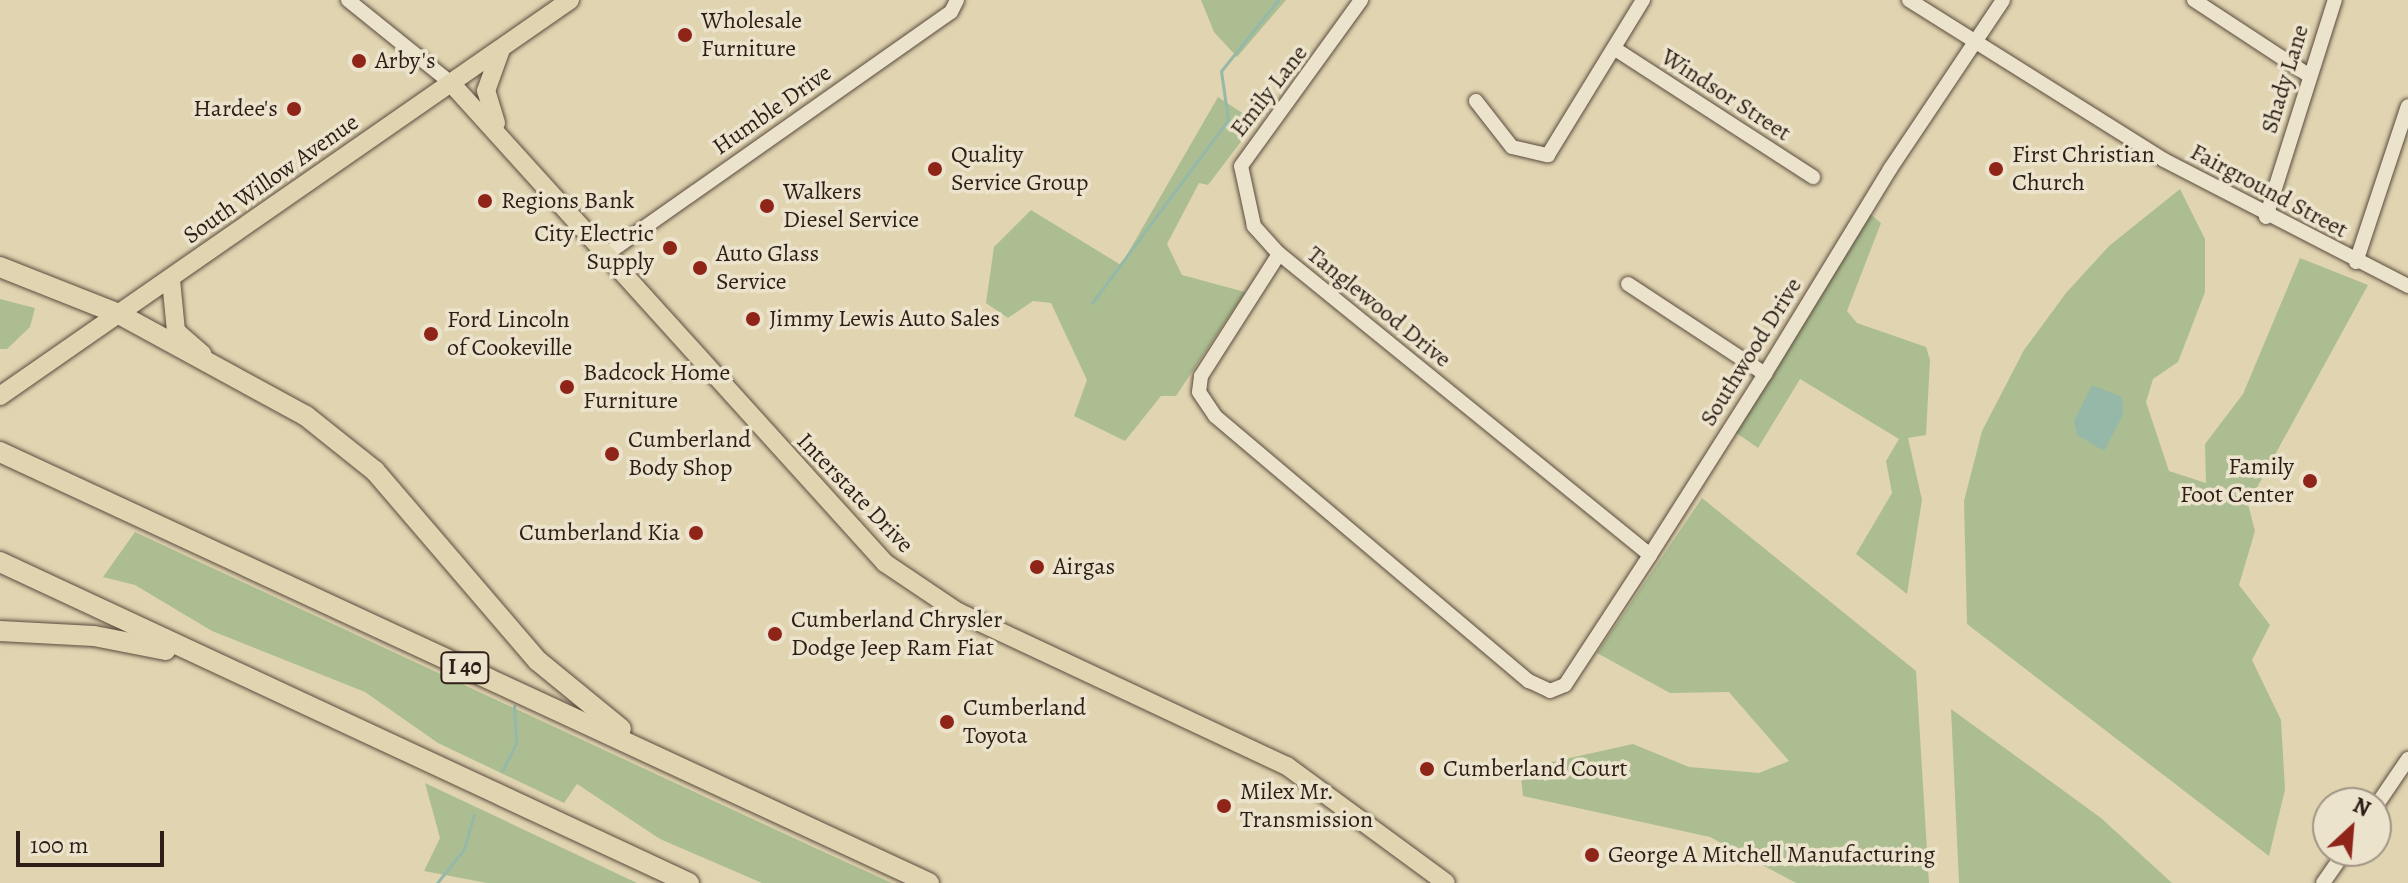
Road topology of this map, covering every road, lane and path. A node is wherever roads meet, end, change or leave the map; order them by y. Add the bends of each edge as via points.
1 (348, 0) edge
2 (570, 0) edge
3 (957, 0) edge
4 (1361, 0) edge
5 (1643, 0) edge
6 (1909, 0) edge
7 (2003, 0) edge
8 (2194, 0) edge
9 (2335, 0) edge
10 (1973, 41) junction
11 (501, 48) junction
12 (1615, 49) junction
13 (2308, 75) junction
14 (451, 83) junction
15 (1476, 101) dead end
16 (2408, 106) edge
17 (502, 136) junction
18 (1813, 177) dead end
19 (2266, 217) junction
20 (608, 253) junction
21 (1279, 254) junction
22 (2356, 262) junction
23 (0, 267) edge
24 (171, 280) junction
25 (1628, 284) dead end
26 (2408, 286) edge
27 (119, 314) junction
28 (213, 364) junction
29 (1765, 374) junction
30 (0, 396) edge
31 (0, 452) edge
32 (1650, 555) junction
33 (0, 562) edge
34 (0, 631) edge
35 (250, 678) junction
36 (1565, 685) joint
37 (2408, 759) edge
38 (674, 765) junction
39 (2389, 787) edge
40 (689, 883) edge
41 (929, 883) edge
42 (1446, 883) edge

1 - 14 street
2 - 11 main road, South Willow Avenue
3 - 20 street, Humble Drive via 951,12
4 - 21 street, Emily Lane via 1241,166 1254,226
5 - 12 street
6 - 10 street, Fairground Street
7 - 10 street, Southwood Drive
8 - 13 street
9 - 13 street, Shady Lane
10 - 19 street, Fairground Street
10 - 29 street, Southwood Drive
11 - 14 main road, South Willow Avenue
11 - 17 main road via 486,91
12 - 15 street via 1548,155 1512,147
12 - 18 street, Windsor Street
13 - 19 street, Shady Lane
14 - 17 main road, Interstate Drive
14 - 24 main road, South Willow Avenue
16 - 22 street
17 - 20 main road, Interstate Drive
19 - 22 street, Fairground Street
20 - 42 main road, Interstate Drive via 861,541 912,585 1287,766
21 - 32 street, Tanglewood Drive
21 - 36 street, Tanglewood Drive via 1201,376 1206,406 1529,681 1550,691
22 - 26 street, Fairground Street
23 - 27 highway
24 - 27 main road, South Willow Avenue
24 - 28 main road via 176,331
25 - 29 street
27 - 28 highway
27 - 30 main road, South Willow Avenue
28 - 38 highway via 280,399 375,471 538,661 581,702
29 - 32 street, Southwood Drive
31 - 38 highway, I 40
32 - 36 street, Southwood Drive
33 - 35 highway
34 - 35 highway via 149,644
35 - 40 highway
37 - 39 street
38 - 41 highway, I 40

